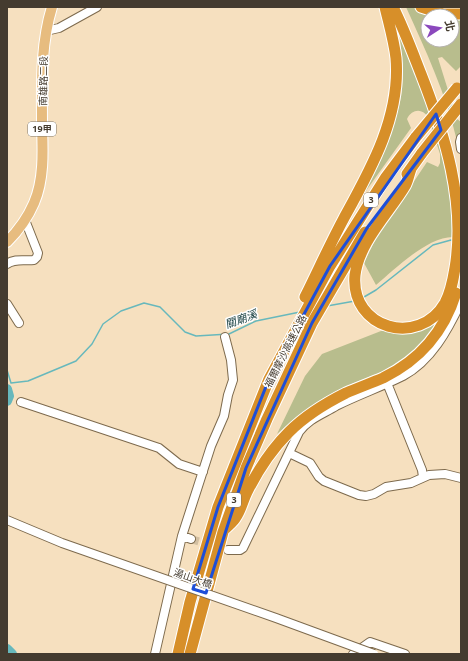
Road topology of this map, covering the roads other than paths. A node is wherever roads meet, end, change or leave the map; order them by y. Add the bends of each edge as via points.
1 (52, 7) edge
2 (97, 7) edge
3 (385, 7) edge
4 (393, 7) edge
5 (399, 7) edge
6 (421, 7) edge
7 (461, 14) edge
8 (46, 31) junction
9 (459, 85) edge
10 (461, 104) edge
11 (461, 138) edge
12 (461, 149) edge
13 (411, 169) junction
14 (461, 195) edge
15 (25, 220) junction
16 (7, 242) edge
17 (7, 264) edge
18 (326, 265) junction
19 (461, 270) edge
20 (461, 302) edge
21 (7, 304) edge
22 (19, 323) dead end
23 (225, 337) dead end
24 (387, 383) junction
25 (21, 402) dead end
26 (289, 453) junction
27 (203, 472) junction
28 (423, 477) junction
29 (461, 478) edge
30 (7, 520) edge
31 (223, 532) junction
32 (182, 536) junction
33 (191, 539) tunnel mouth
34 (228, 550) dead end
35 (155, 654) edge
36 (178, 654) edge
37 (190, 654) edge
38 (353, 654) edge
39 (374, 654) edge
40 (405, 654) edge

1 - 8 main road, 南雄路二段 / 19甲
2 - 8 street via 59,28
3 - 18 highway via 396,58 393,100 388,124 382,144
4 - 13 highway via 427,90 445,144 454,184 458,229 451,290 445,304 428,321 406,328 396,328 369,316 359,299 356,275 369,239 405,185
5 - 14 highway via 442,114
6 - 7 highway via 443,14
8 - 15 main road, 南雄路二段 / 19甲 via 42,62 39,186
9 - 18 highway, 3, bridge via 386,177
10 - 13 highway, 福爾摩沙高速公路 / 3, bridge
11 - 12 street
13 - 31 highway, 福爾摩沙高速公路 / 3 via 367,228 312,323 249,461
15 - 16 main road, 南雄路二段 / 19甲
15 - 17 street via 38,253 37,257 34,260 18,260
18 - 36 highway, 福爾摩沙高速公路 / 3 via 280,353 218,507 190,602
19 - 31 highway via 450,311 421,352 384,377 325,405 290,431 263,463 236,517
20 - 24 street via 455,316 424,360 409,372
21 - 22 street
23 - 27 street via 233,380 224,416
24 - 26 street via 351,398 311,420 299,432
24 - 28 street
25 - 27 street via 159,448 179,464
26 - 28 street via 310,463 324,481 359,495 374,494 386,487 411,483
26 - 34 street via 243,548
27 - 32 street
28 - 29 street via 445,474
30 - 39 street, 湯山大橋, bridge via 62,543
31 - 37 highway, 福爾摩沙高速公路 / 3
32 - 33 street
32 - 35 street
38 - 40 street via 370,642

